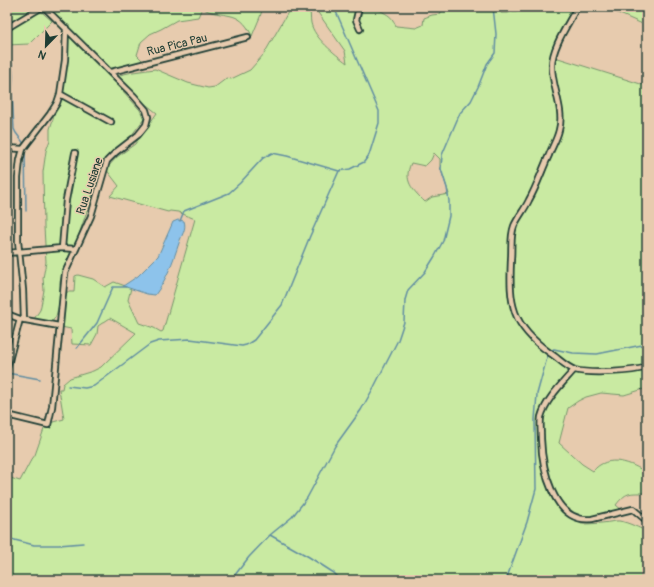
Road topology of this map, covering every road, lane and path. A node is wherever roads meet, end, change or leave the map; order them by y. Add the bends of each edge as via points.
1 (360, 7) edge
2 (577, 7) edge
3 (46, 8) edge
4 (7, 28) edge
5 (66, 28) junction
6 (360, 29) dead end
7 (248, 37) dead end
8 (110, 72) junction
9 (60, 94) junction
10 (111, 122) dead end
11 (7, 148) edge
12 (23, 149) junction
13 (75, 153) dead end
14 (62, 248) junction
15 (76, 249) junction
16 (7, 253) edge
17 (19, 253) junction
18 (7, 314) edge
19 (22, 320) junction
20 (59, 326) junction
21 (647, 367) edge
22 (7, 368) edge
23 (574, 370) junction
24 (7, 415) edge
25 (647, 521) edge

1 - 6 street via 356,20
2 - 23 street via 552,58 560,126 513,231 510,283 513,306 525,331
3 - 4 street
3 - 5 street, Rua Lusiane
5 - 8 street, Rua Lusiane
5 - 9 street
7 - 8 street, Rua Pica Pau
8 - 15 street, Rua Lusiane via 144,107 148,117 138,135 107,161 91,216
9 - 10 street
9 - 12 street via 55,107
11 - 12 street
12 - 17 street via 18,178
13 - 14 street via 66,200
14 - 15 street
14 - 17 street
15 - 20 street, Rua Lusiane via 65,273
16 - 17 street
17 - 19 street via 23,290
18 - 19 street
19 - 20 street
19 - 22 street
20 - 24 street, Rua Lusiane via 48,425
21 - 23 street via 623,371
23 - 25 street via 551,398 541,417 542,454 551,489 562,507 577,518 586,520 633,509

